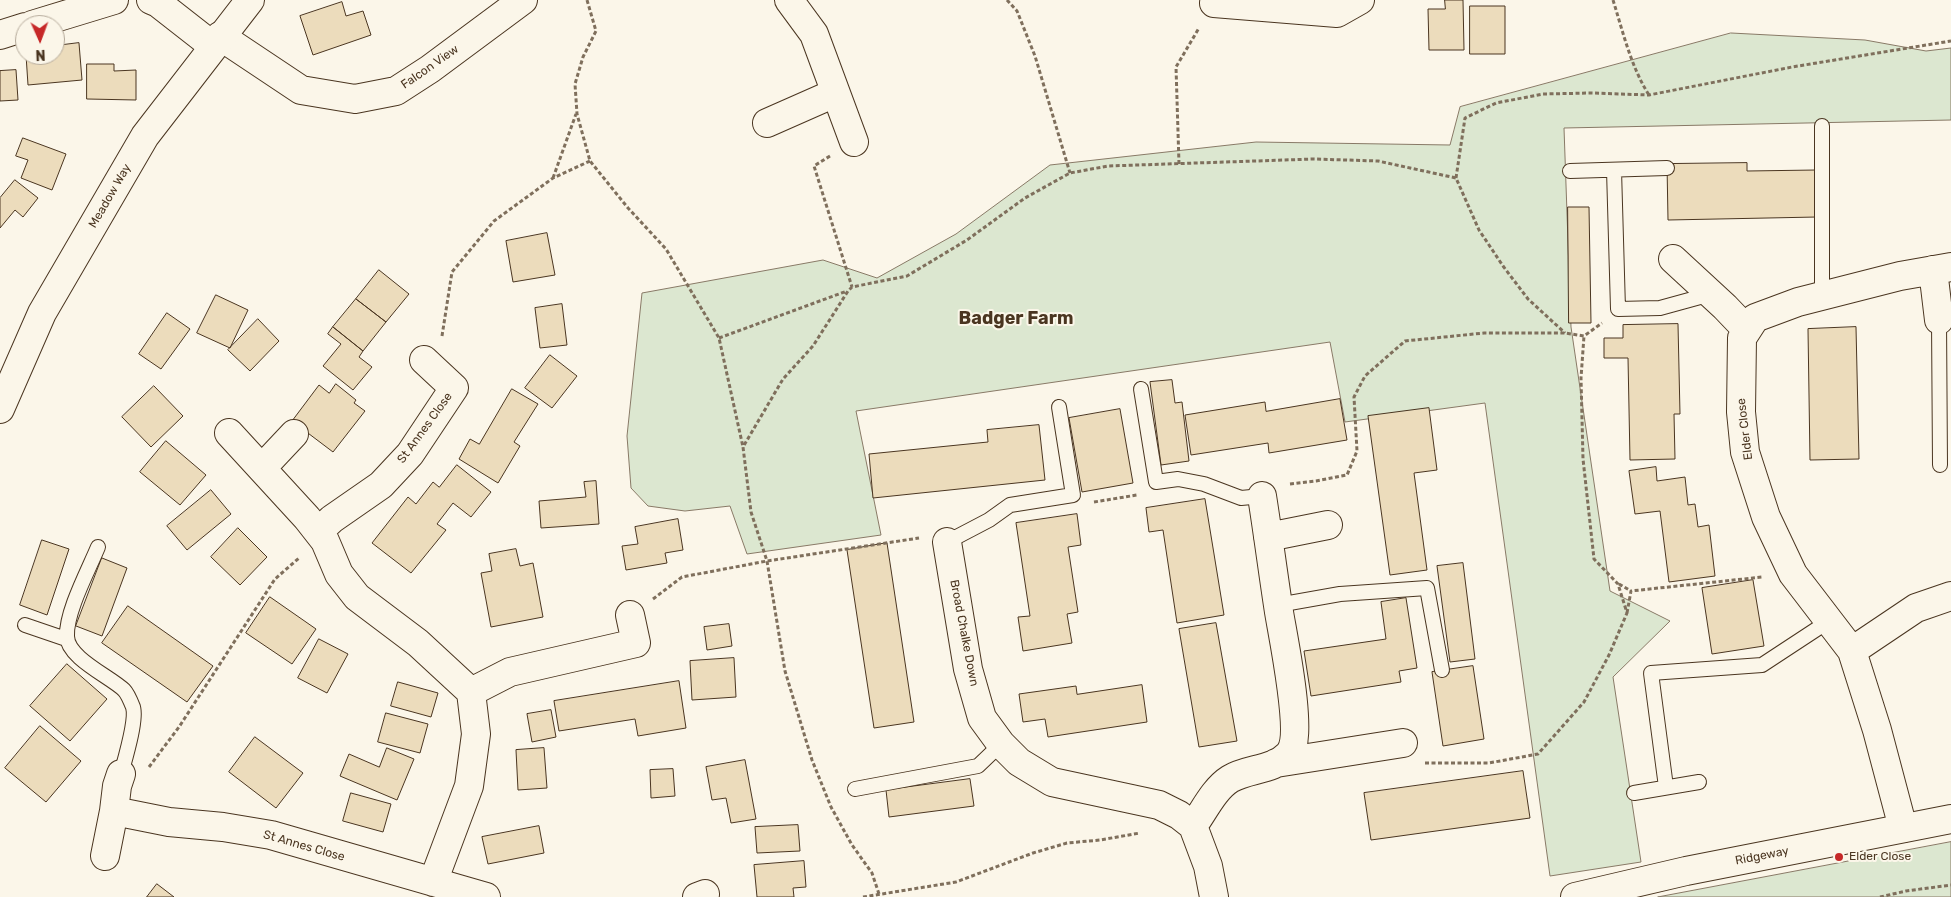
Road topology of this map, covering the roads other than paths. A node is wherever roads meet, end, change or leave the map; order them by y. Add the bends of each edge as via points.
1 (114, 0) edge
2 (151, 0) edge
3 (250, 0) edge
4 (523, 0) edge
5 (789, 0) edge
6 (1360, 0) edge
7 (1214, 3) road end
8 (70, 6) edge
9 (52, 15) edge
10 (15, 30) edge
11 (0, 35) edge
12 (217, 41) junction
13 (836, 93) junction
14 (767, 123) dead end
15 (1822, 126) dead end
16 (854, 142) road end
17 (1667, 168) dead end
18 (1614, 170) junction
19 (1570, 172) dead end
20 (1673, 259) dead end
21 (1942, 268) edge
22 (1711, 294) junction
23 (1822, 296) junction
24 (1939, 320) joint
25 (1747, 330) junction
26 (424, 360) road end
27 (1141, 388) dead end
28 (1059, 407) dead end
29 (0, 409) edge
30 (229, 433) dead end
31 (294, 434) dead end
32 (1940, 465) dead end
33 (262, 468) junction
34 (1262, 496) joint
35 (1328, 526) dead end
36 (320, 535) junction
37 (1268, 537) junction
38 (947, 542) joint
39 (98, 547) dead end
40 (1951, 596) edge
41 (1278, 605) junction
42 (630, 615) road end
43 (1829, 621) junction
44 (25, 625) dead end
45 (66, 639) junction
46 (1852, 651) junction
47 (1442, 670) dead end
48 (471, 692) junction
49 (1403, 743) road end
50 (1001, 744) junction
51 (1276, 763) junction
52 (1699, 782) dead end
53 (1666, 787) junction
54 (856, 789) dead end
55 (117, 790) junction
56 (1634, 793) dead end
57 (1951, 819) edge
58 (1186, 821) junction
59 (1903, 828) junction
60 (105, 856) dead end
61 (433, 882) junction
62 (486, 897) edge
63 (1214, 897) edge
64 (1575, 897) edge

1 - 8 street
2 - 12 street, Falcon View
3 - 12 street, Meadow Way
4 - 12 street, Falcon View via 396,91 355,99 301,90
5 - 13 street via 814,34
6 - 7 street via 1336,13
8 - 9 street
10 - 11 street
12 - 29 street, Meadow Way via 145,136 42,313
13 - 14 street
13 - 16 street
15 - 23 lane
17 - 18 lane
18 - 19 lane
18 - 22 lane via 1618,308 1660,308
20 - 22 street
21 - 23 street
21 - 24 street
22 - 25 street
23 - 25 street via 1755,318
24 - 32 lane
25 - 43 street, Elder Close via 1742,338 1741,366 1745,452 1766,517 1793,574
26 - 36 street, St Annes Close via 454,388 410,454 381,485 332,519
27 - 34 lane via 1156,482 1178,479 1204,484 1241,498
28 - 38 lane via 1073,495 1010,505
30 - 33 street
31 - 33 street
33 - 36 street
34 - 37 street
35 - 37 street
36 - 48 street via 339,574 357,596 418,642
37 - 41 street
38 - 50 street, Broad Chalke Down via 968,669 982,718
39 - 45 lane via 69,618
40 - 46 street via 1916,608
41 - 47 lane via 1340,594 1427,588
41 - 51 street via 1294,739 1290,752
42 - 48 street via 636,643 510,672
43 - 46 street, Elder Close
43 - 53 lane via 1762,665 1651,673
44 - 45 lane
45 - 55 lane via 87,665 124,690 134,708 132,730
46 - 59 street, Elder Close
48 - 61 street via 476,734 469,786
49 - 51 street
50 - 54 lane via 978,766
50 - 58 street, Broad Chalke Down via 1019,762 1052,782 1159,805
51 - 58 street via 1230,779
52 - 53 lane
53 - 56 lane
55 - 60 street
55 - 61 street, St Annes Close via 169,822 271,835
57 - 59 street, Ridgeway
58 - 63 street via 1208,866
59 - 64 street, Ridgeway via 1686,871
61 - 62 street, St Annes Close

